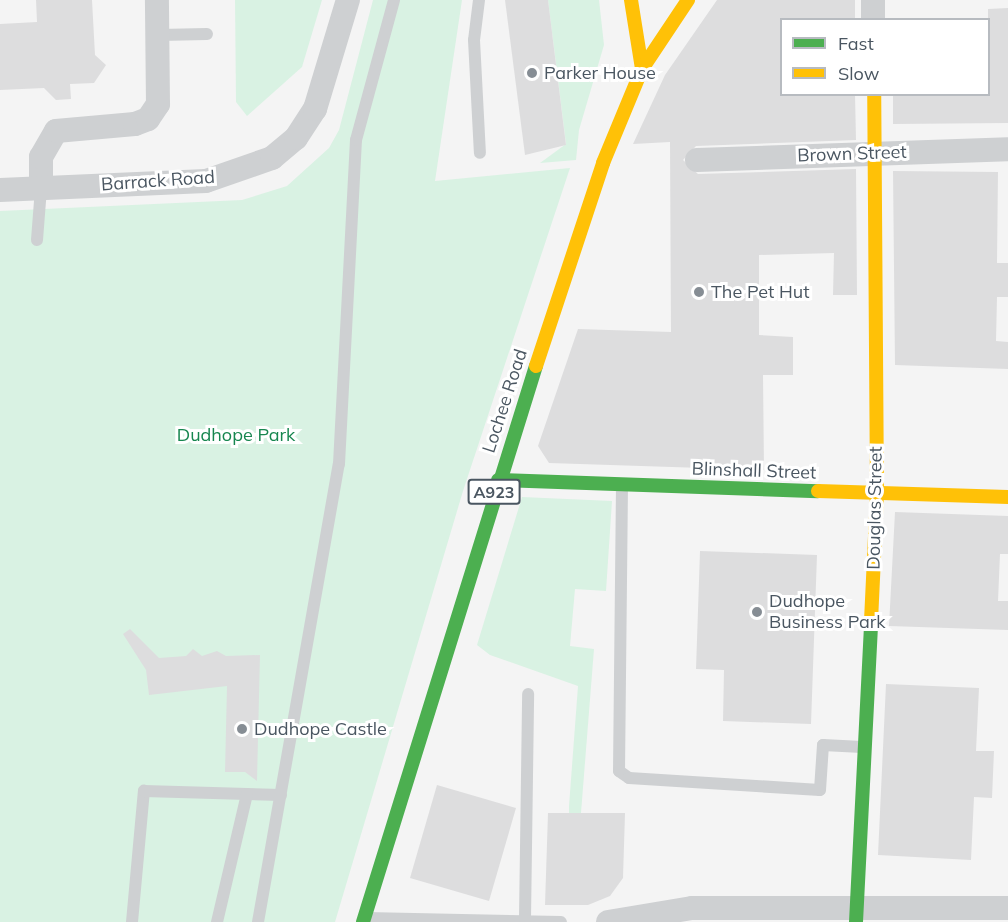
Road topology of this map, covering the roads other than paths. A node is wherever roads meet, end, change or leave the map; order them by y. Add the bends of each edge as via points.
1 (157, 0) edge
2 (348, 0) edge
3 (394, 0) edge
4 (479, 0) edge
5 (631, 0) edge
6 (688, 0) edge
7 (873, 0) edge
8 (873, 18) edge
9 (159, 34) junction
10 (207, 34) dead end
11 (642, 69) junction
12 (874, 96) edge
13 (1008, 148) edge
14 (480, 153) dead end
15 (874, 153) junction
16 (697, 160) dead end
17 (41, 188) junction
18 (0, 190) edge
19 (37, 240) dead end
20 (498, 480) junction
21 (622, 483) junction
22 (877, 494) junction
23 (1008, 496) edge
24 (528, 694) dead end
25 (866, 748) junction
26 (248, 794) junction
27 (281, 795) junction
28 (1008, 908) edge
29 (856, 915) edge
30 (525, 919) junction
31 (364, 920) edge
32 (132, 922) edge
33 (217, 922) edge
34 (258, 922) edge
35 (561, 922) edge
36 (608, 922) edge

1 - 9 street
2 - 17 street, Barrack Road via 315,109 296,138 272,158 206,181
3 - 27 lane via 356,140 339,464
4 - 14 lane via 474,40
5 - 11 street
6 - 11 street, Lochee Road / A923
7 - 8 street
9 - 10 lane
9 - 17 street via 162,89 148,119 56,131 41,157
11 - 20 street, Lochee Road / A923 via 603,164
12 - 15 street, Douglas Street
13 - 15 street, Brown Street
15 - 16 street, Brown Street
15 - 22 street, Douglas Street
17 - 18 street, Barrack Road
17 - 19 lane
20 - 21 street, Blinshall Street
20 - 31 street, Lochee Road / A923
21 - 22 street, Blinshall Street
21 - 25 lane via 619,771 629,778 820,790 823,745
22 - 23 street, Blinshall Street
22 - 25 street, Douglas Street
24 - 30 lane
25 - 29 street, Douglas Street
26 - 27 lane
26 - 32 lane via 144,791
26 - 33 lane
27 - 34 lane
28 - 29 street
29 - 36 street via 692,908 638,912
30 - 31 lane
30 - 35 lane

